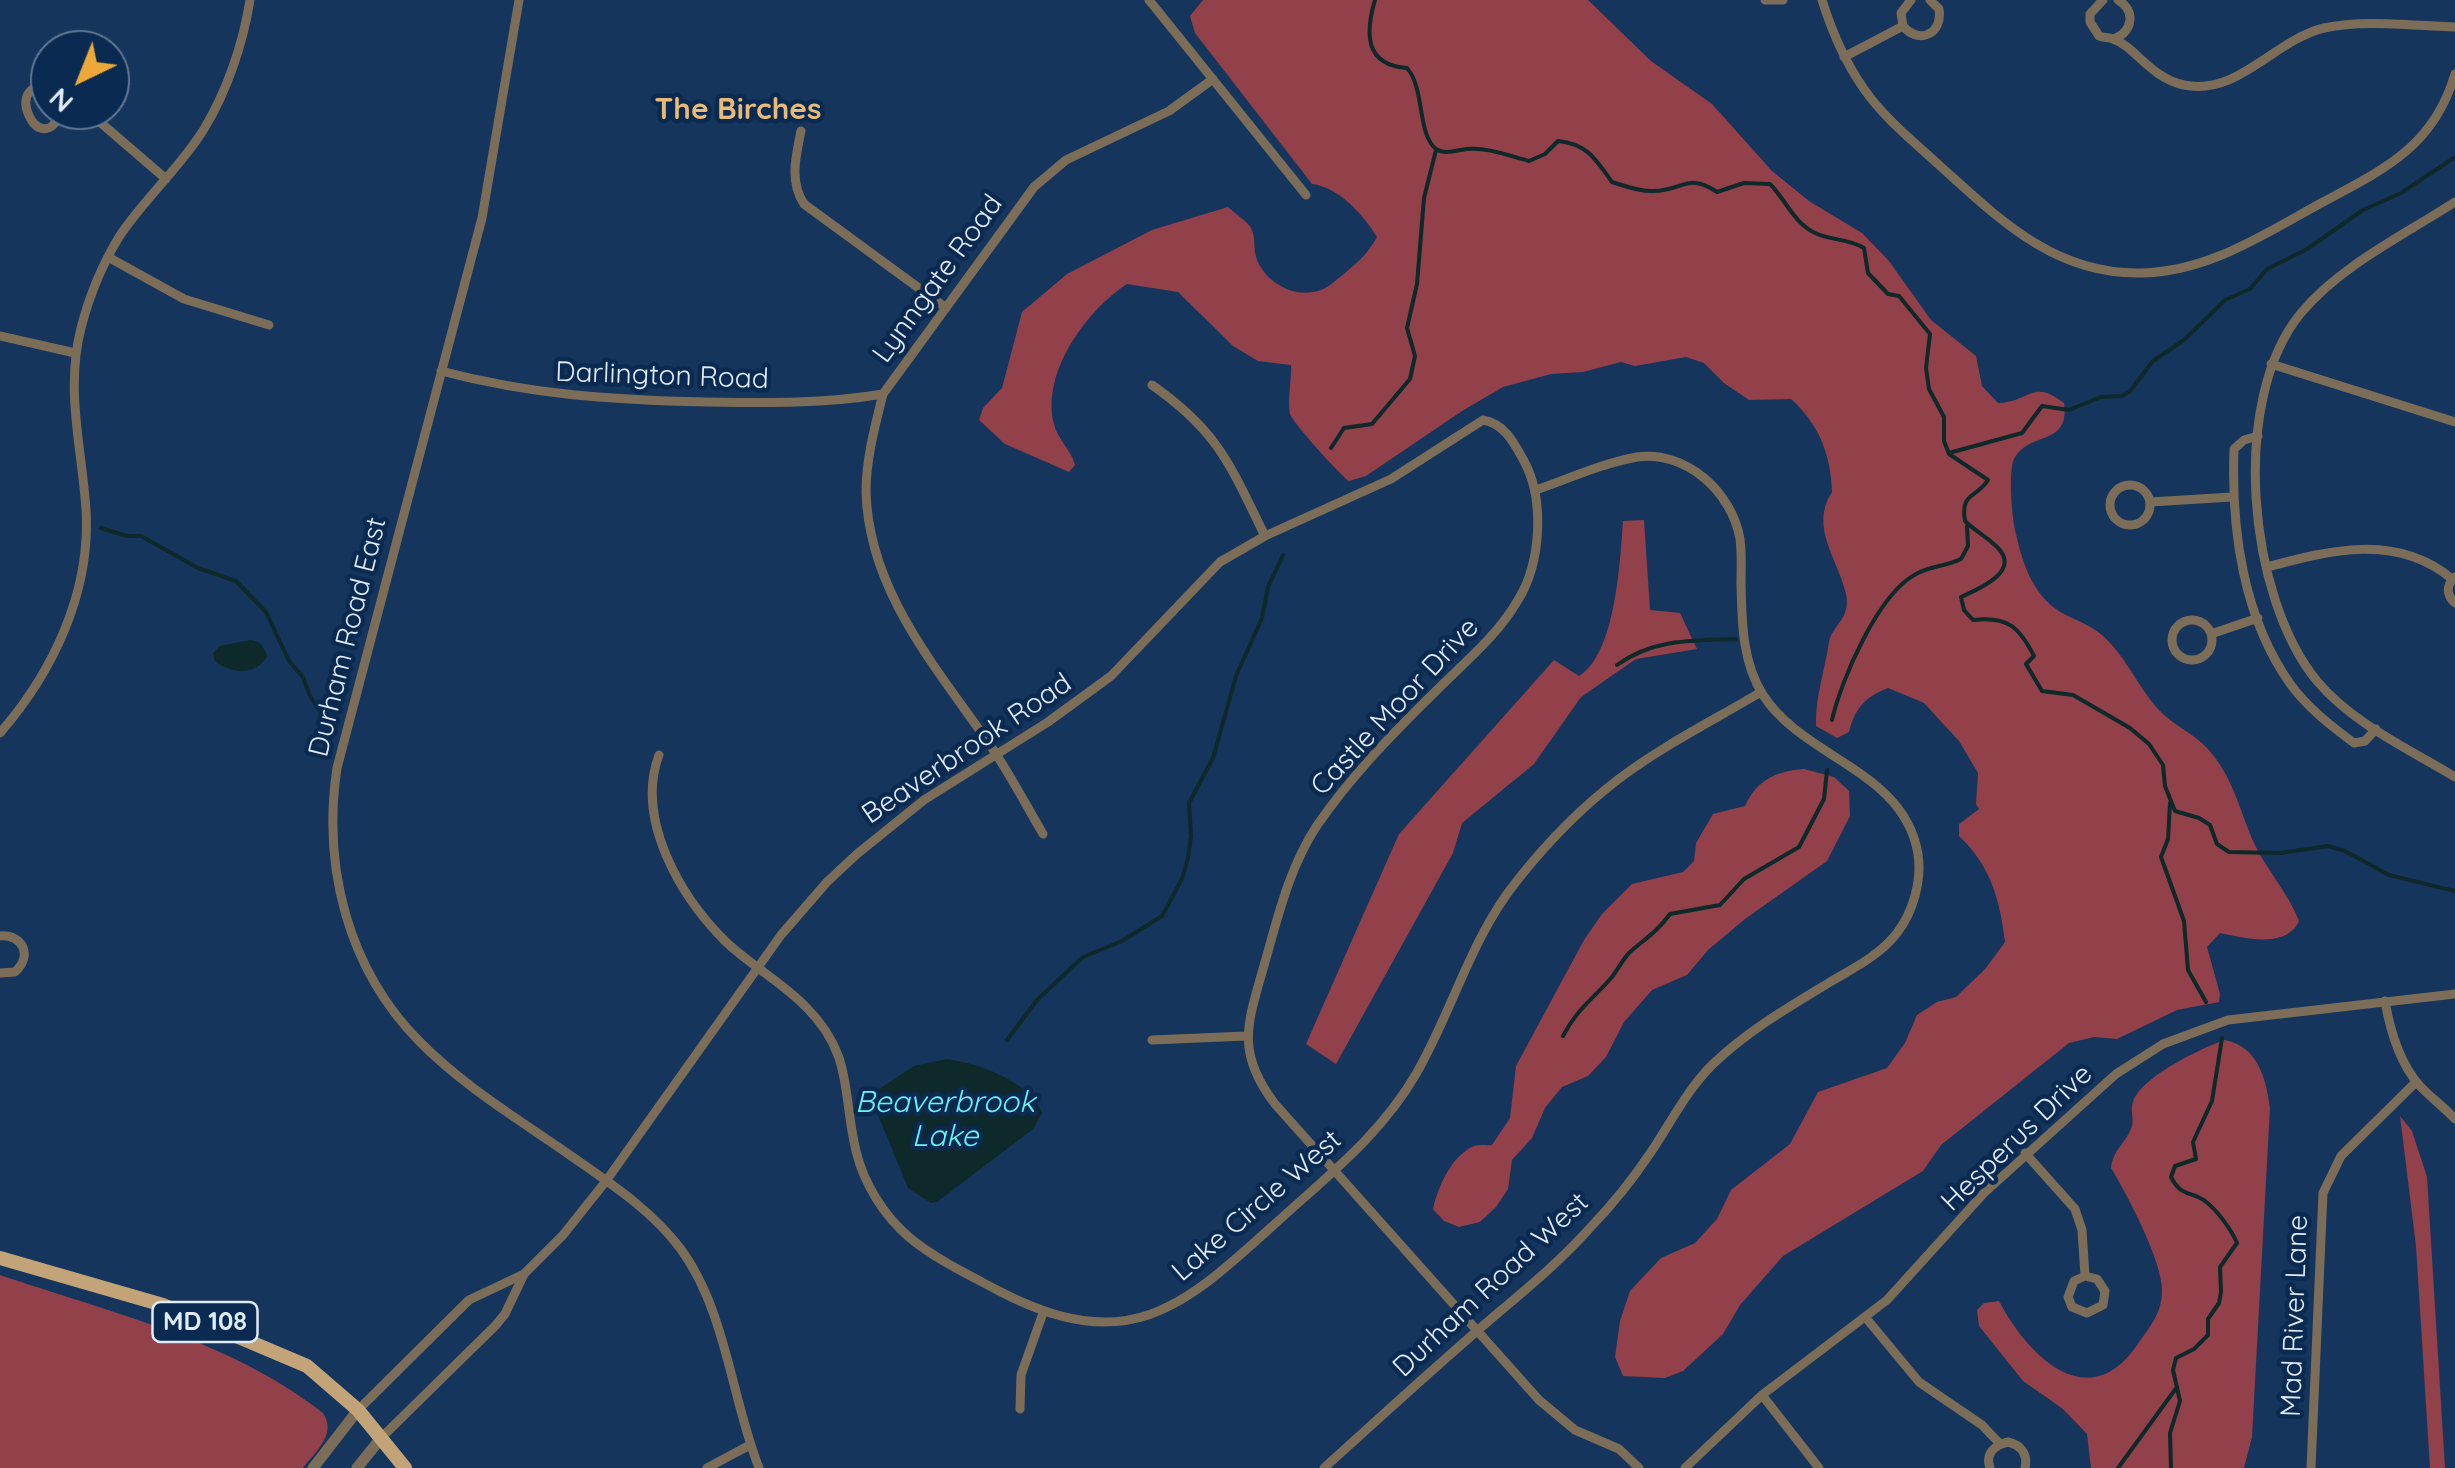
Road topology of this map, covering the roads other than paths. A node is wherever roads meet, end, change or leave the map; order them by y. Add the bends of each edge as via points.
1 (250, 0) edge
2 (519, 0) edge
3 (1150, 0) edge
4 (1764, 0) edge
5 (1783, 0) edge
6 (1822, 0) edge
7 (1910, 0) edge
8 (1930, 0) edge
9 (2103, 0) edge
10 (2118, 0) edge
11 (1902, 26) junction
12 (2455, 27) edge
13 (2114, 39) junction
14 (1844, 57) junction
15 (2455, 74) edge
16 (1213, 78) junction
17 (30, 92) edge
18 (30, 121) edge
19 (110, 130) edge
20 (801, 131) dead end
21 (166, 179) junction
22 (1306, 195) dead end
23 (2455, 202) edge
24 (108, 257) junction
25 (946, 308) junction
26 (269, 325) dead end
27 (0, 336) edge
28 (75, 353) junction
29 (2271, 364) junction
30 (442, 371) junction
31 (1152, 385) dead end
32 (883, 394) junction
33 (1493, 422) joint
34 (2455, 422) edge
35 (2258, 436) junction
36 (1536, 490) junction
37 (2232, 497) junction
38 (2150, 502) junction
39 (1266, 536) junction
40 (2268, 567) junction
41 (2454, 578) edge
42 (2455, 603) edge
43 (2258, 618) junction
44 (2212, 634) junction
45 (1761, 692) junction
46 (2376, 729) junction
47 (0, 732) edge
48 (996, 753) junction
49 (659, 754) dead end
50 (2455, 777) edge
51 (1043, 834) dead end
52 (0, 936) edge
53 (758, 967) junction
54 (0, 972) edge
55 (2455, 994) edge
56 (2385, 1001) junction
57 (1246, 1036) junction
58 (1152, 1040) dead end
59 (2416, 1082) junction
60 (2455, 1120) edge
61 (2026, 1153) junction
62 (1335, 1170) junction
63 (606, 1181) junction
64 (0, 1258) edge
65 (524, 1274) junction
66 (2085, 1276) junction
67 (1043, 1313) junction
68 (1866, 1318) junction
69 (1478, 1330) junction
70 (1762, 1395) junction
71 (1020, 1408) dead end
72 (358, 1410) junction
73 (381, 1438) junction
74 (2000, 1444) junction
75 (750, 1445) junction
76 (313, 1468) edge
77 (356, 1468) edge
78 (404, 1468) edge
79 (706, 1468) edge
80 (759, 1468) edge
81 (1324, 1468) edge
82 (1639, 1468) edge
83 (1685, 1468) edge
84 (1819, 1468) edge
85 (1990, 1468) edge
86 (2026, 1468) edge
87 (2311, 1468) edge

1 - 21 street via 219,99
2 - 30 street, Durham Road East via 482,218
3 - 16 street
4 - 5 street
6 - 14 street
7 - 11 street
8 - 11 street via 1940,16 1935,31 1914,36
9 - 13 street via 2090,22 2098,36
10 - 13 street via 2131,20
11 - 14 street
12 - 13 street via 2324,28 2227,82 2198,86 2166,79
14 - 15 street via 1878,108 2011,230 2071,262 2141,273 2220,257 2392,164 2432,124
16 - 22 street
16 - 25 street, Lynngate Road via 1168,111 1082,150 1049,173
17 - 18 street via 22,107
19 - 21 street
20 - 25 street via 794,170 804,204
21 - 24 street
23 - 29 street via 2334,281 2300,314
24 - 26 street via 184,299
24 - 28 street
25 - 32 street, Lynngate Road
27 - 28 street
28 - 47 street via 83,558 55,652
29 - 34 street
29 - 35 street
30 - 32 street, Darlington Road via 503,388 588,399 803,404
30 - 63 street, Durham Road East via 337,768 331,806 338,890 368,971 419,1042
31 - 39 street via 1208,431
32 - 48 street, Lynngate Road via 866,488 876,551 916,640
33 - 36 street, Castle Moor Drive via 1517,448
33 - 39 street, Beaverbrook Road via 1473,424 1390,479
35 - 37 street via 2234,449
35 - 40 street via 2258,512
36 - 45 street, Durham Road West via 1650,456 1702,476 1727,504 1740,538 1742,630
36 - 57 street, Castle Moor Drive via 1534,551 1520,598 1376,752 1315,830 1288,884
37 - 38 street
37 - 43 street
38 - 38 street via 2140,487 2122,486 2111,509 2121,522 2137,523
39 - 48 street, Beaverbrook Road via 1203,576 1110,676
40 - 41 street via 2362,547 2408,556
40 - 46 street via 2290,636 2309,670 2332,697
41 - 42 street via 2448,593
43 - 44 street
43 - 46 street via 2286,676 2318,715 2354,743
44 - 44 street via 2190,620 2176,628 2172,642 2180,655 2195,660 2208,652
45 - 62 street, Lake Circle West via 1619,778 1533,862 1500,904 1396,1107
45 - 69 street, Durham Road West via 1795,728 1879,787 1904,816 1918,854 1913,904 1878,952 1776,1015 1711,1066 1591,1227
46 - 50 street
48 - 51 street, Lynngate Road
48 - 53 street, Beaverbrook Road via 857,854
49 - 53 street, Lake Circle West via 652,804 669,861 710,925
52 - 54 street via 20,941 25,955 15,972
53 - 63 street, Beaverbrook Road
53 - 67 street, Lake Circle West via 806,1007 830,1038 846,1077 856,1154 892,1221 940,1259
55 - 56 street, Hesperus Drive
56 - 59 street
56 - 61 street, Hesperus Drive via 2246,1017 2178,1037 2116,1074
57 - 58 street
57 - 62 street via 1266,1092
59 - 60 street
59 - 87 street, Mad River Lane via 2341,1156 2323,1192
61 - 66 street via 2080,1220
61 - 68 street, Hesperus Drive
62 - 67 street, Lake Circle West via 1211,1282 1173,1306 1106,1322
62 - 69 street
63 - 65 street, Beaverbrook Road
63 - 75 street via 649,1213 693,1268
64 - 72 main road, MD 108 via 162,1306 266,1346 307,1366
65 - 72 street, Beaverbrook Road via 469,1300
65 - 73 street, Beaverbrook Road via 495,1326
66 - 66 street via 2074,1281 2068,1297 2087,1314 2102,1305 2106,1291
67 - 71 street via 1021,1375
68 - 70 street, Hesperus Drive
68 - 74 street via 1919,1382
69 - 81 street, Durham Road West
69 - 82 street via 1558,1418
70 - 83 street, Hesperus Drive
70 - 84 street
72 - 73 main road, MD 108
72 - 76 street
73 - 77 street
73 - 78 main road, MD 108
74 - 85 street via 1988,1456
74 - 86 street via 2022,1448
75 - 79 street
75 - 80 street

